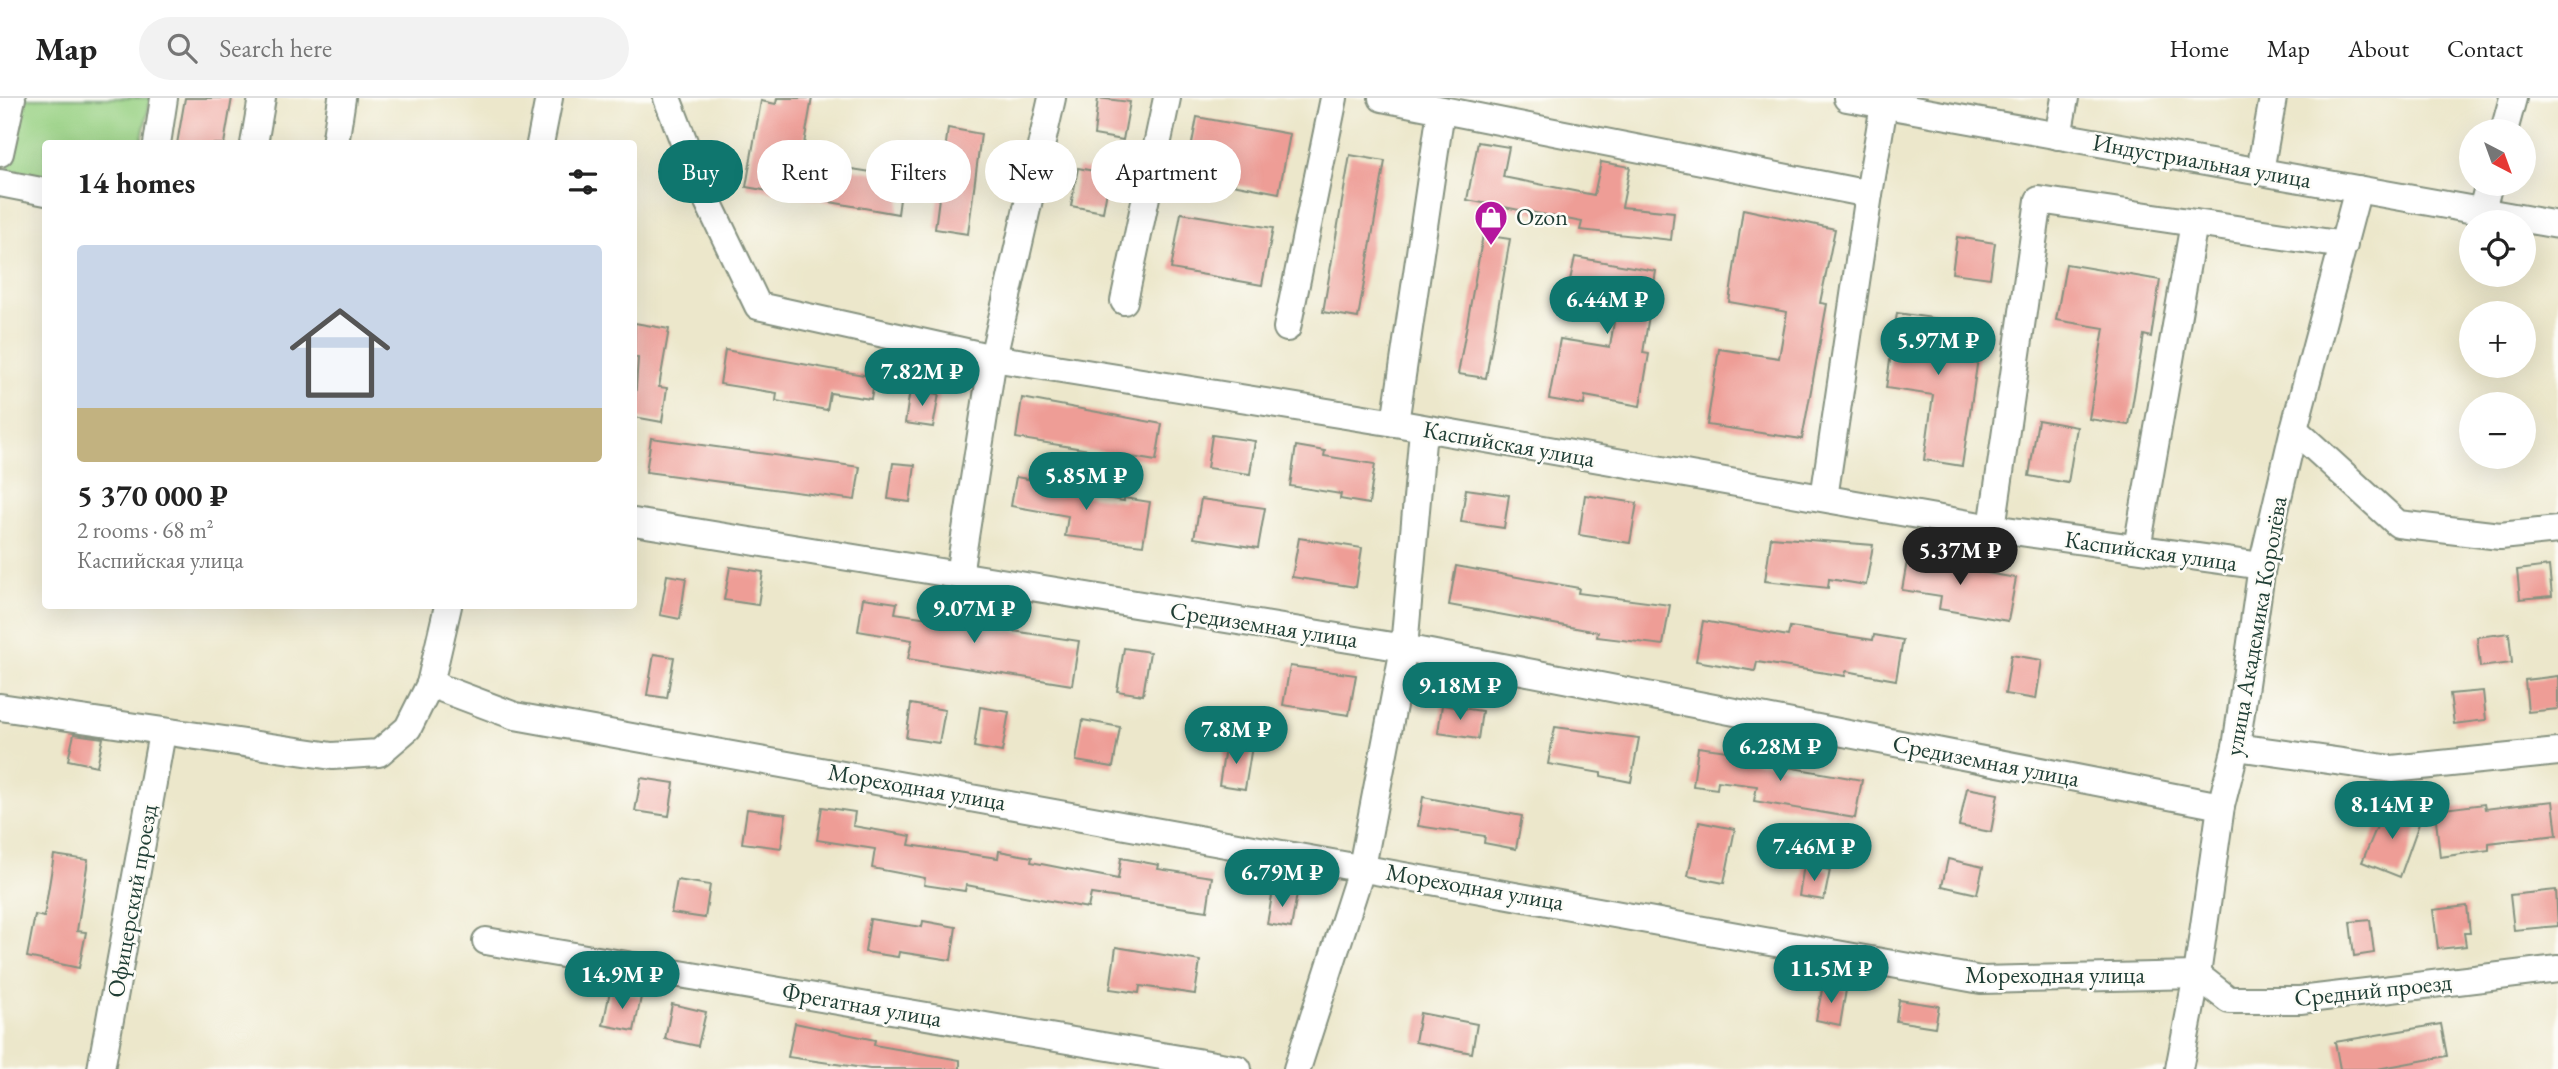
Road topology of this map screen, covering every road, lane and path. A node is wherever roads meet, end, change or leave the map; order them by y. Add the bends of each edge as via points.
1 (12, 98) edge
2 (164, 98) edge
3 (262, 98) edge
4 (342, 98) edge
5 (549, 98) edge
6 (667, 98) edge
7 (1052, 98) edge
8 (1167, 98) edge
9 (1334, 98) edge
10 (1382, 98) edge
11 (1851, 98) edge
12 (2065, 98) edge
13 (2273, 98) edge
14 (2514, 98) edge
15 (1884, 105) junction
16 (1441, 110) junction
17 (2508, 119) edge
18 (2058, 136) junction
19 (158, 140) edge
20 (255, 140) edge
21 (336, 140) edge
22 (541, 140) edge
23 (0, 153) edge
24 (2260, 172) junction
25 (0, 183) edge
26 (2358, 189) junction
27 (42, 191) edge
28 (1869, 194) junction
29 (2470, 210) edge
30 (2536, 218) edge
31 (2555, 220) edge
32 (2194, 223) junction
33 (2344, 245) junction
34 (1124, 300) dead end
35 (1287, 328) dead end
36 (993, 358) junction
37 (1395, 423) junction
38 (2294, 429) junction
39 (1423, 430) junction
40 (1824, 498) junction
41 (637, 522) edge
42 (1992, 528) junction
43 (2558, 530) edge
44 (2137, 548) junction
45 (2262, 566) junction
46 (959, 575) junction
47 (447, 609) edge
48 (1404, 648) junction
49 (429, 684) junction
50 (0, 707) edge
51 (162, 733) junction
52 (2236, 747) junction
53 (2558, 752) edge
54 (2221, 806) junction
55 (1362, 867) junction
56 (486, 941) dead end
57 (2558, 969) edge
58 (2197, 975) junction
59 (101, 1069) edge
60 (1238, 1069) edge
61 (1297, 1069) edge
62 (2179, 1069) edge

1 - 23 street
2 - 19 street
3 - 20 street
4 - 21 street
5 - 22 street
6 - 36 street, Каспийская улица via 702,189 758,306
7 - 36 street
8 - 34 street
9 - 35 street
10 - 16 street
11 - 15 street, Индустриальная улица
12 - 18 street
13 - 24 street
14 - 17 street
15 - 18 street, Индустриальная улица
15 - 28 street
16 - 28 street
16 - 37 street
18 - 24 street, Индустриальная улица
24 - 26 street, Индустриальная улица
25 - 27 street
26 - 29 street, Индустриальная улица
26 - 33 street, улица Академика Королёва
28 - 40 street
30 - 31 street, Индустриальная улица
32 - 33 street
32 - 42 street via 2039,200
32 - 44 street
33 - 38 street, улица Академика Королёва
36 - 37 street, Каспийская улица
36 - 46 street
37 - 39 street, Каспийская улица
38 - 43 street via 2398,524 2500,536
38 - 45 street, улица Академика Королёва
39 - 40 street, Каспийская улица
39 - 48 street
40 - 42 street, Каспийская улица
41 - 46 street, Средиземная улица
42 - 44 street, Каспийская улица
44 - 45 street, Каспийская улица
45 - 52 street, улица Академика Королёва
46 - 48 street, Средиземная улица
47 - 49 street
48 - 54 street, Средиземная улица
48 - 55 street
49 - 51 street via 408,728 379,754 332,756
49 - 55 street, Мореходная улица via 514,716
50 - 51 street
51 - 59 street, Офицерский проезд
52 - 53 street via 2392,769
52 - 54 street, улица Академика Королёва
54 - 58 street, улица Академика Королёва
55 - 58 street, Мореходная улица via 1980,979
55 - 61 street
56 - 60 street, Фрегатная улица
57 - 58 street, Средний проезд via 2300,1000 2229,1000
58 - 62 street, улица Академика Королёва

